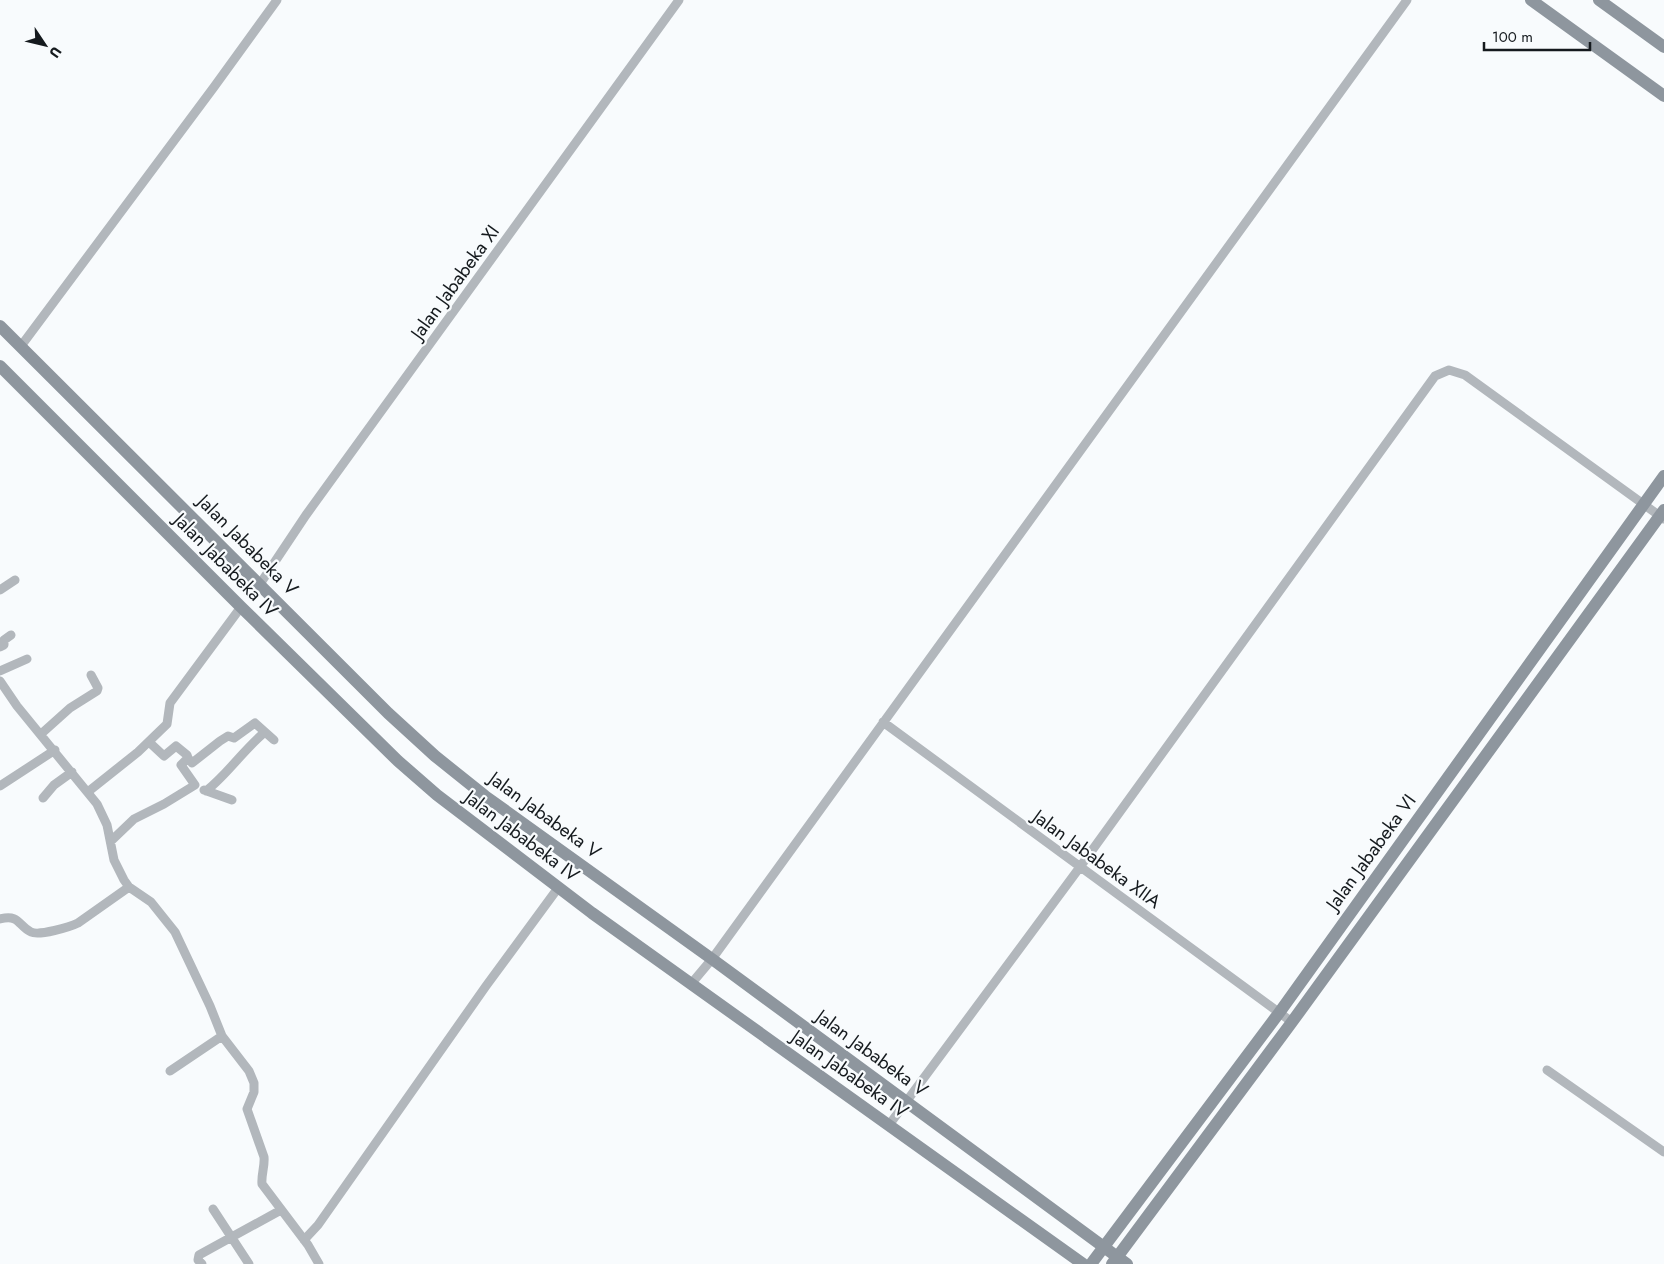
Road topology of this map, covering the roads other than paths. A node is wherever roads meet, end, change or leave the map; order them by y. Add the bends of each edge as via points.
1 (277, 0) edge
2 (680, 0) edge
3 (1407, 0) edge
4 (1531, 0) edge
5 (1599, 0) edge
6 (1664, 47) edge
7 (1664, 96) edge
8 (0, 326) edge
9 (21, 346) junction
10 (0, 366) edge
11 (1664, 476) edge
12 (1644, 504) junction
13 (1663, 515) edge
14 (15, 580) dead end
15 (260, 584) junction
16 (0, 590) edge
17 (240, 607) junction
18 (11, 635) dead end
19 (0, 647) edge
20 (27, 659) dead end
21 (0, 671) edge
22 (91, 676) dead end
23 (0, 681) edge
24 (883, 722) junction
25 (265, 732) junction
26 (41, 734) junction
27 (274, 740) dead end
28 (149, 742) junction
29 (55, 750) junction
30 (188, 758) junction
31 (72, 772) junction
32 (195, 783) junction
33 (0, 786) edge
34 (89, 791) junction
35 (206, 792) junction
36 (43, 798) dead end
37 (232, 800) dead end
38 (111, 840) junction
39 (1080, 867) junction
40 (129, 887) junction
41 (558, 888) junction
42 (0, 919) edge
43 (712, 959) junction
44 (691, 984) junction
45 (1279, 1012) junction
46 (1292, 1022) junction
47 (222, 1036) junction
48 (1547, 1070) dead end
49 (170, 1071) dead end
50 (906, 1102) junction
51 (889, 1125) junction
52 (1664, 1152) edge
53 (213, 1209) dead end
54 (281, 1210) junction
55 (232, 1237) junction
56 (304, 1240) junction
57 (1104, 1247) junction
58 (1119, 1262) edge
59 (202, 1264) edge
60 (249, 1264) edge
61 (319, 1264) edge
62 (1083, 1264) edge
63 (1090, 1264) edge

1 - 9 street
2 - 15 street, Jalan Jababeka XI via 306,515
3 - 24 street
4 - 7 street
5 - 6 street
8 - 9 street, Jalan Jababeka V
9 - 15 street, Jalan Jababeka V
10 - 17 street, Jalan Jababeka IV
11 - 12 street, Jalan Jababeka VI
12 - 13 street
12 - 39 street via 1465,375 1449,370 1435,376
12 - 45 street, Jalan Jababeka VI
13 - 46 street, Jalan Jababeka VI
14 - 16 street
15 - 43 street, Jalan Jababeka V via 388,713 448,766
17 - 28 street via 170,703 168,722
17 - 41 street, Jalan Jababeka IV via 415,777
18 - 19 street
20 - 21 street
22 - 26 street via 97,691 70,708
23 - 26 street
24 - 39 street, Jalan Jababeka XIIA
24 - 43 street
25 - 27 street
25 - 30 street via 254,723 234,738 228,736 220,741 192,763
25 - 35 street
26 - 29 street
28 - 30 street via 164,756 176,746
28 - 34 street
29 - 31 street
29 - 33 street
30 - 32 street via 181,765
31 - 34 street
31 - 36 street
32 - 35 street
32 - 38 street via 134,819
34 - 38 street via 104,816
35 - 37 street
38 - 40 street via 116,867
39 - 45 street, Jalan Jababeka XIIA
39 - 50 street
40 - 42 street via 70,927 36,933 15,919
40 - 47 street via 151,902 175,932
41 - 44 street, Jalan Jababeka IV
41 - 56 street via 318,1225
43 - 44 street
43 - 50 street, Jalan Jababeka V
44 - 51 street, Jalan Jababeka IV
45 - 46 street, Jalan Jababeka XIIA
45 - 57 street, Jalan Jababeka VI
46 - 58 street, Jalan Jababeka VI
47 - 49 street
47 - 54 street via 249,1071 254,1083 247,1110 264,1157 262,1184
48 - 52 street
50 - 51 street
50 - 57 street, Jalan Jababeka V
51 - 62 street, Jalan Jababeka IV
53 - 55 street
54 - 55 street
54 - 56 street
55 - 59 street via 198,1256
55 - 60 street
56 - 61 street
57 - 58 street, Jalan Jababeka V
57 - 63 street, Jalan Jababeka VI

